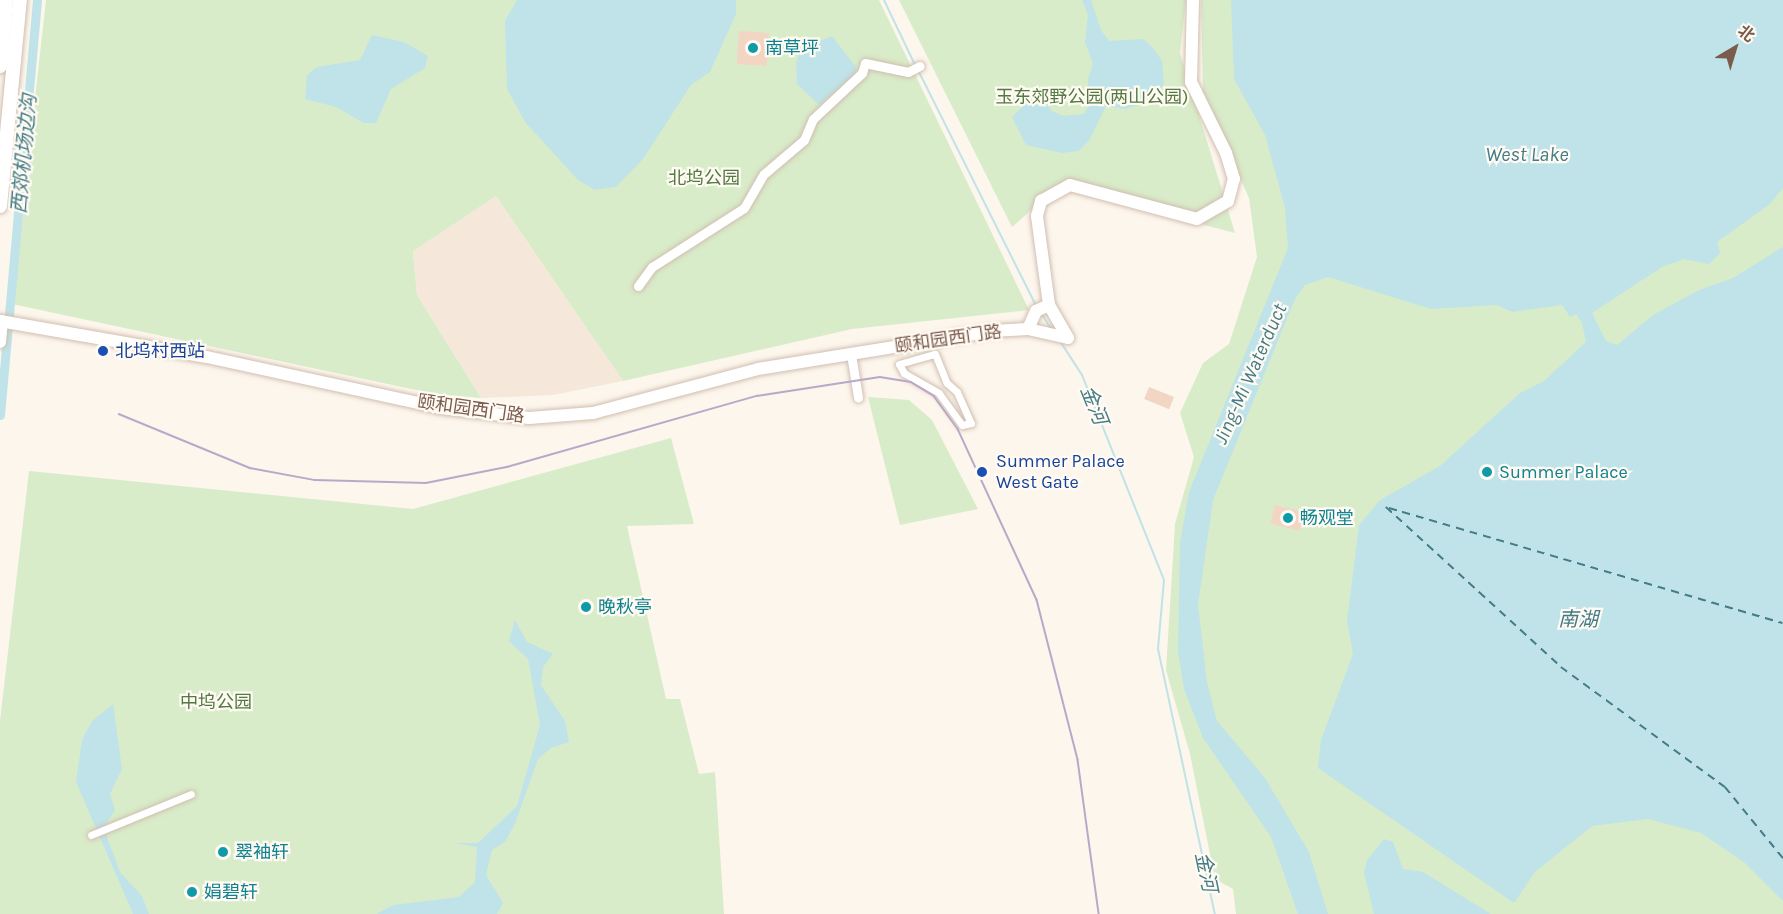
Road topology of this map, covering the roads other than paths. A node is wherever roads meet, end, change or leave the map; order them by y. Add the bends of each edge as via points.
1 (6, 0) edge
2 (20, 0) edge
3 (1193, 0) edge
4 (0, 66) edge
5 (918, 67) dead end
6 (0, 206) edge
7 (638, 286) dead end
8 (1042, 308) junction
9 (1, 321) edge
10 (1028, 329) junction
11 (0, 342) edge
12 (851, 354) junction
13 (935, 354) joint
14 (858, 397) dead end
15 (191, 794) dead end
16 (92, 835) dead end

1 - 4 main road
2 - 6 main road
3 - 8 street via 1191,82 1226,153 1234,179 1228,201 1197,219 1070,185 1041,201 1037,216
5 - 7 street via 865,63 862,74 813,118 804,141 764,174 744,208 652,267
8 - 10 street
8 - 10 street, 颐和园西门路 via 1068,338
9 - 11 street
9 - 12 street, 颐和园西门路 via 510,417 593,413 709,379
10 - 12 street, 颐和园西门路
12 - 14 street
13 - 13 street via 899,364 904,373 939,393 962,425 971,423
15 - 16 street

